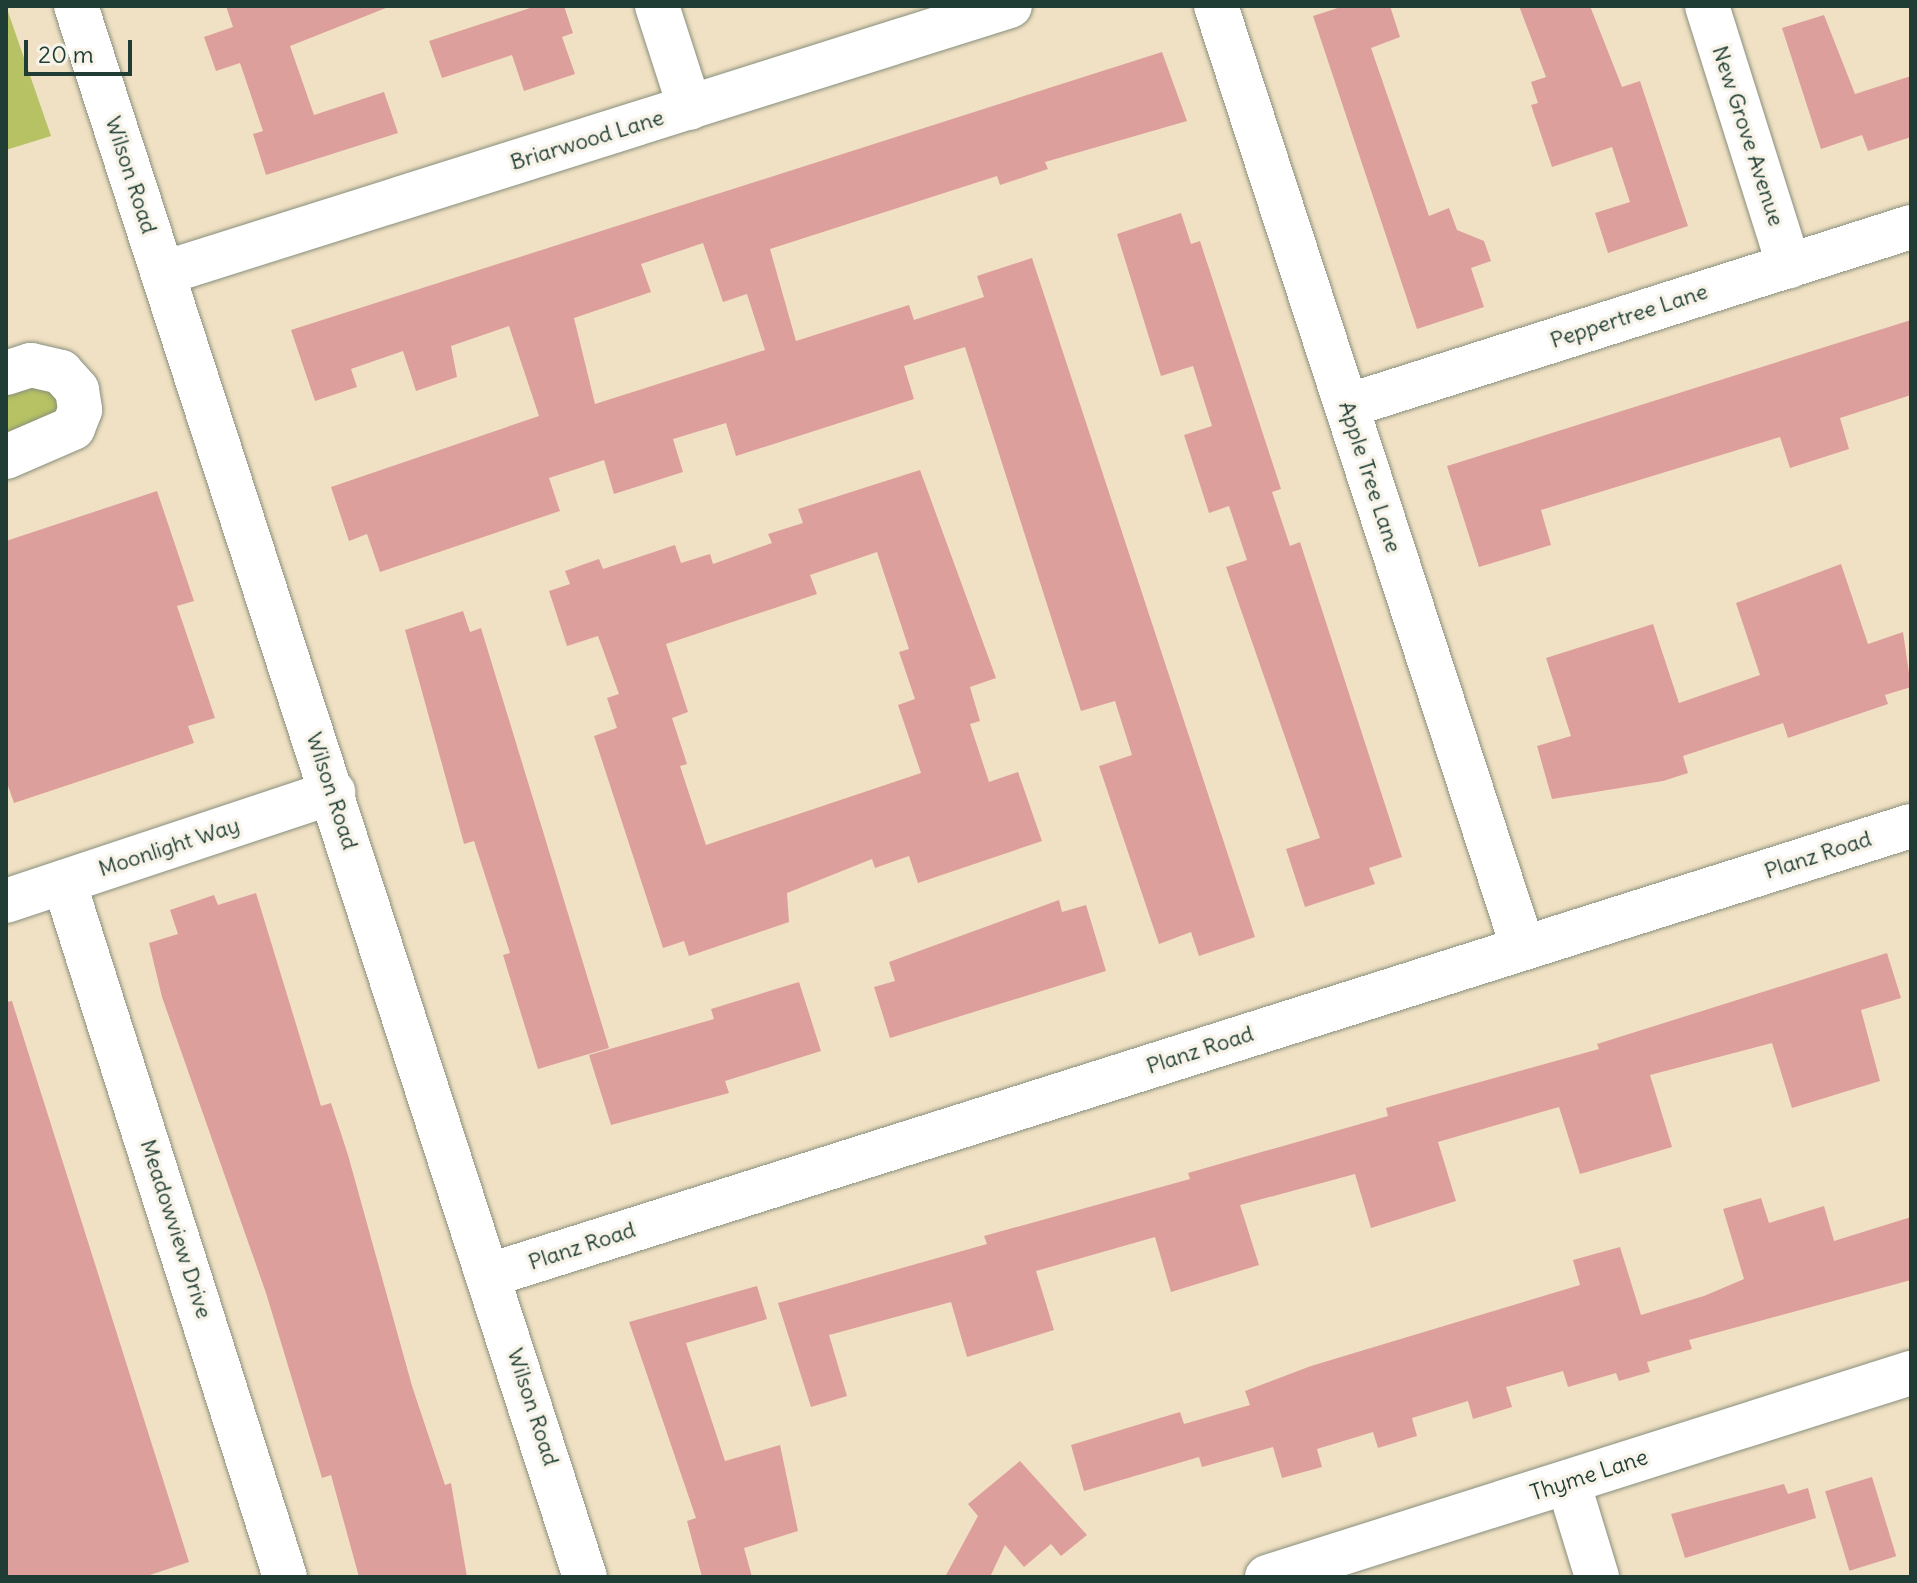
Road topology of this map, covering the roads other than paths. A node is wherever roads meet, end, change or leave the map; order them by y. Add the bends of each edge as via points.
1 (76, 6) edge
2 (657, 6) edge
3 (1010, 6) edge
4 (1216, 6) edge
5 (1707, 6) edge
6 (690, 108) junction
7 (1911, 227) edge
8 (1789, 266) junction
9 (164, 273) junction
10 (6, 373) edge
11 (1347, 406) junction
12 (6, 457) edge
13 (333, 792) junction
14 (1911, 826) edge
15 (64, 882) junction
16 (6, 901) edge
17 (1523, 948) junction
18 (490, 1275) junction
19 (1911, 1373) edge
20 (1568, 1482) junction
21 (285, 1577) edge
22 (585, 1577) edge
23 (1267, 1577) edge
24 (1597, 1577) edge

1 - 9 street, Wilson Road
2 - 6 street
3 - 6 street, Briarwood Lane
4 - 11 street, Apple Tree Lane
5 - 8 street, New Grove Avenue
6 - 9 street, Briarwood Lane
7 - 8 street, Peppertree Lane
8 - 11 street, Peppertree Lane
9 - 13 street, Wilson Road
10 - 12 street via 31,365 61,372 77,390 80,410 73,428
11 - 17 street, Apple Tree Lane
13 - 15 street, Moonlight Way
13 - 18 street, Wilson Road
14 - 17 street, Planz Road
15 - 16 street, Moonlight Way
15 - 21 street, Meadowview Drive
17 - 18 street, Planz Road
18 - 22 street, Wilson Road
19 - 20 street, Thyme Lane
20 - 23 street, Thyme Lane
20 - 24 street

